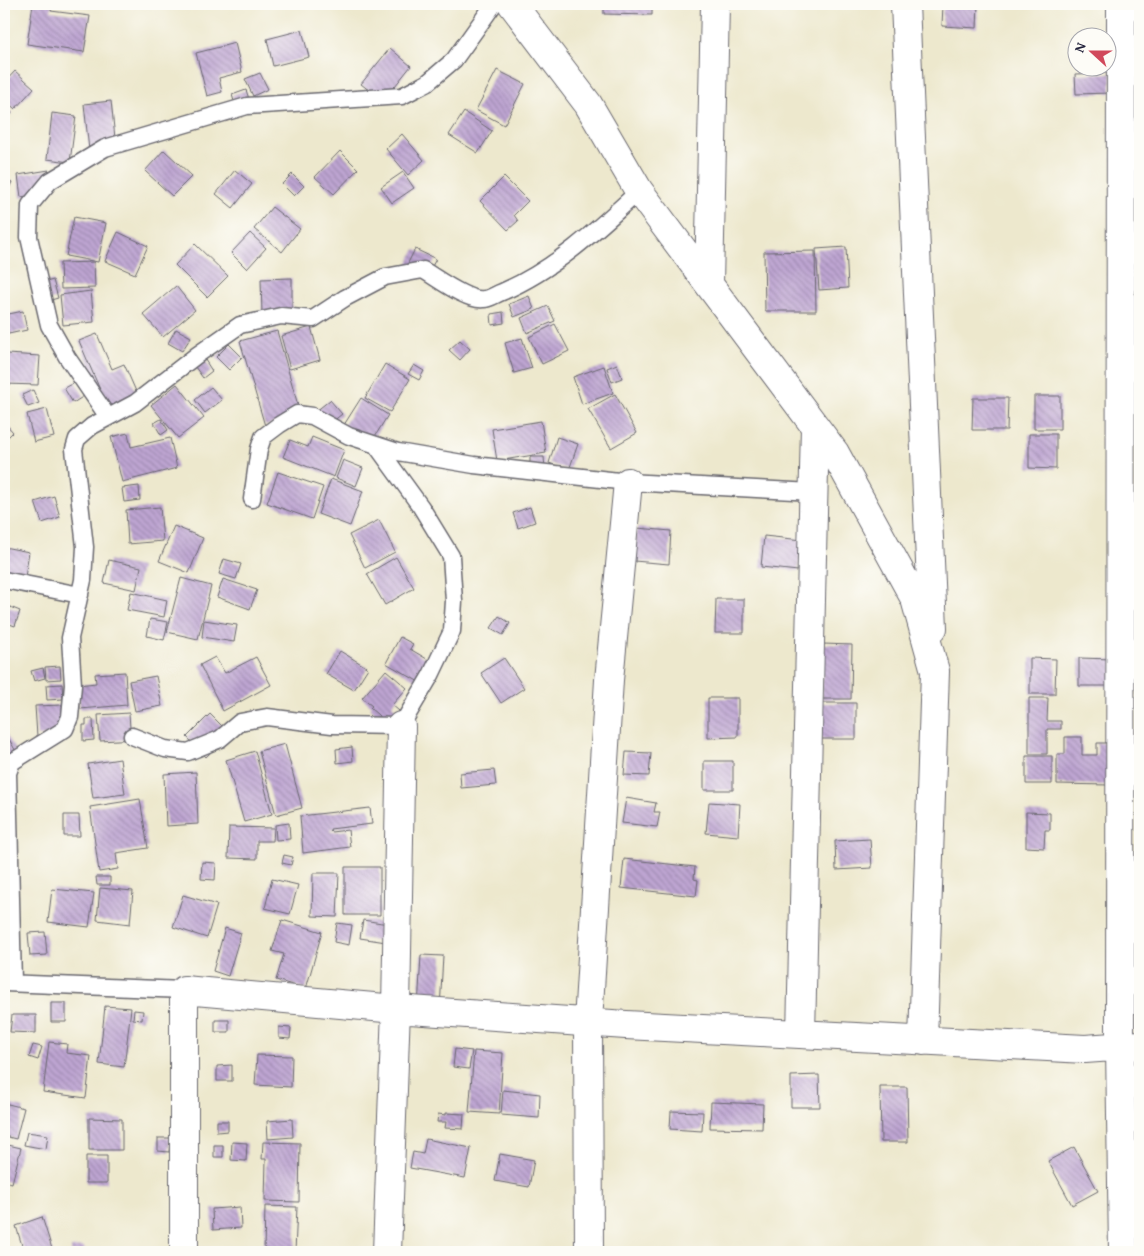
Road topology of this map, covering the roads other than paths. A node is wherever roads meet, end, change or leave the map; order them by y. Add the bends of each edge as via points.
1 (494, 4) edge
2 (512, 4) edge
3 (716, 4) edge
4 (905, 4) edge
5 (1121, 4) edge
6 (639, 191) junction
7 (709, 284) junction
8 (108, 417) junction
9 (815, 426) junction
10 (376, 445) junction
11 (628, 482) junction
12 (813, 492) junction
13 (252, 500) dead end
14 (4, 580) edge
15 (80, 595) junction
16 (935, 672) junction
17 (400, 726) junction
18 (132, 736) dead end
19 (8, 983) edge
20 (184, 990) junction
21 (396, 1009) junction
22 (588, 1022) junction
23 (801, 1034) junction
24 (923, 1041) junction
25 (1130, 1046) edge
26 (184, 1252) edge
27 (387, 1252) edge
28 (589, 1252) edge
29 (1123, 1252) edge

1 - 8 lane via 454,60 427,83 402,96 247,106 105,148 50,181 30,205 29,237 49,325 66,357
2 - 6 street via 588,104
3 - 7 street
4 - 16 street
5 - 25 street
6 - 7 street
6 - 8 lane via 589,236 551,265 512,288 483,300 461,294 423,270 385,277 313,318 281,316 240,325 135,403
7 - 9 street
8 - 15 lane via 77,438 74,448 86,547
9 - 12 street
9 - 16 street via 835,454 915,599
10 - 11 lane via 474,465
10 - 13 lane via 349,436 312,416 297,414 263,437
10 - 17 lane via 451,556 452,631
11 - 12 lane
11 - 22 street via 609,680
12 - 23 street
14 - 15 lane
15 - 19 lane via 70,638 73,685 70,717 65,729 12,762 8,772
16 - 24 street
17 - 18 lane via 332,725 267,717 240,722 220,739 188,752 165,749
17 - 21 street
19 - 20 lane
20 - 21 street
20 - 26 street
21 - 22 street
21 - 27 street
22 - 23 street
22 - 28 street
23 - 24 street
24 - 25 street via 1085,1050
25 - 29 street

